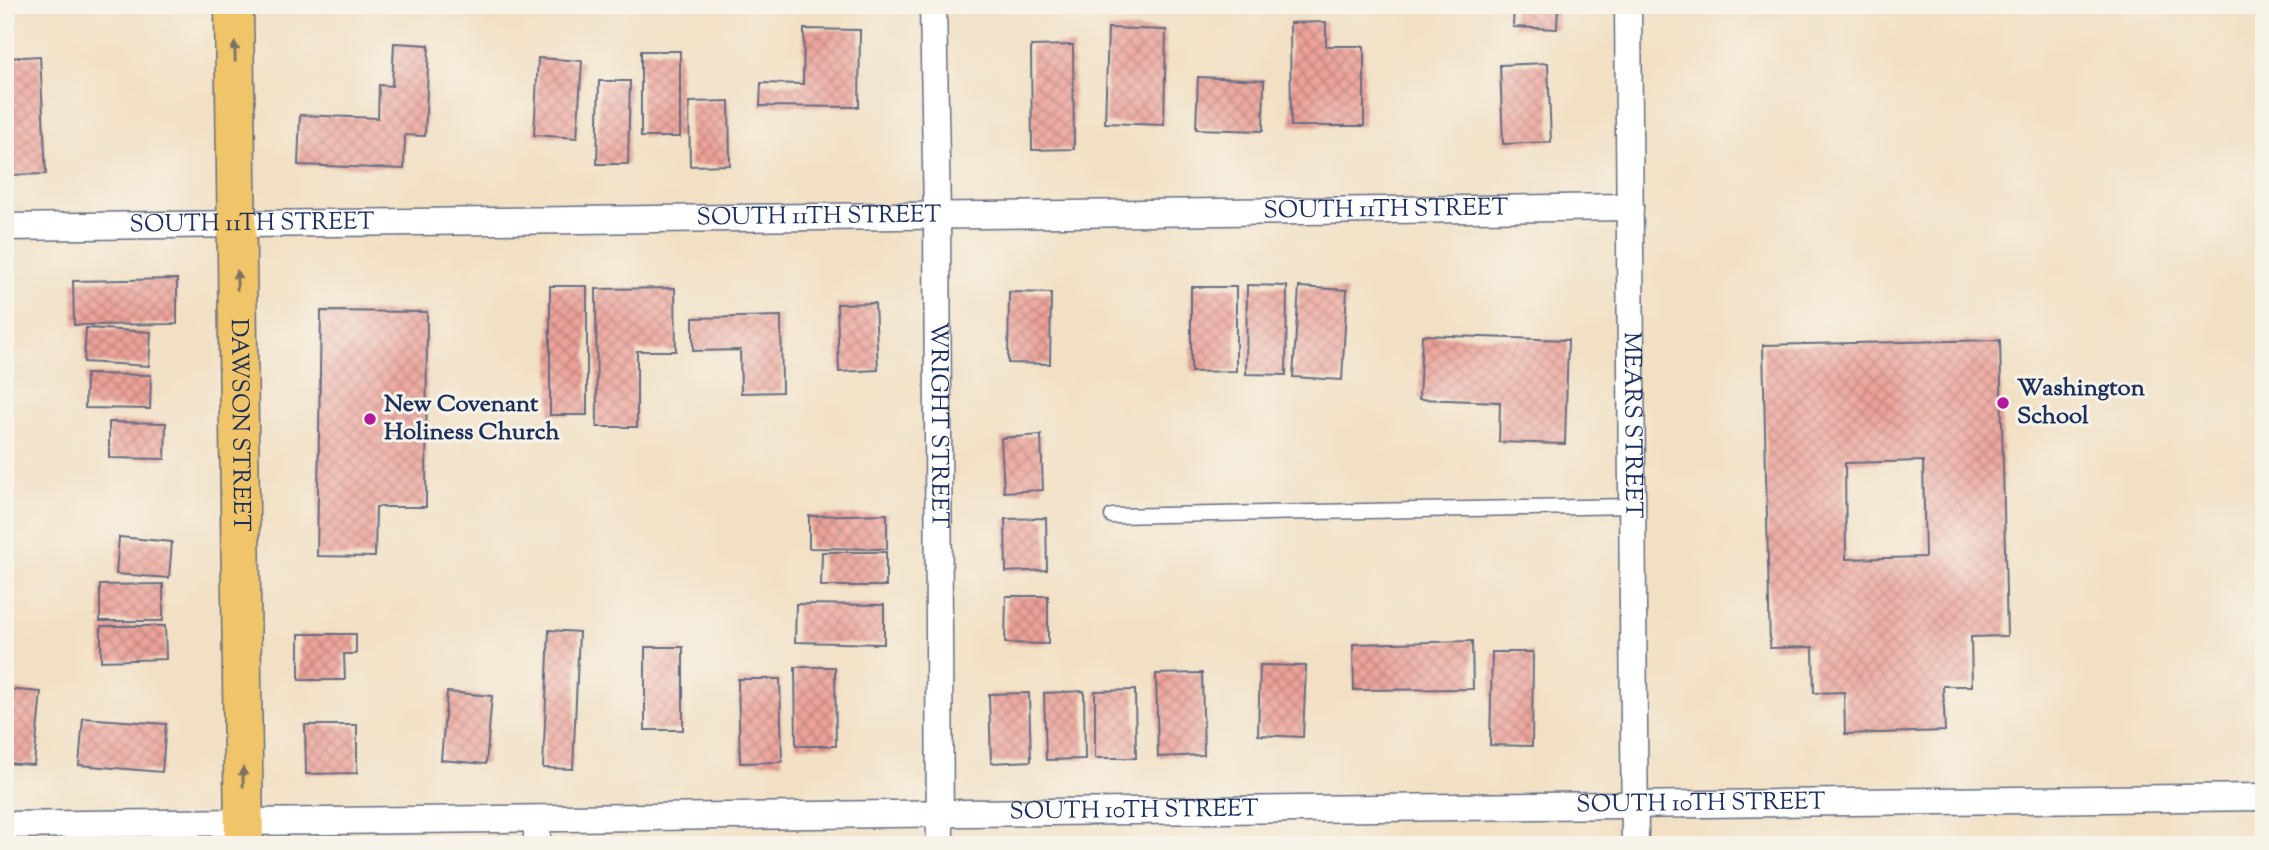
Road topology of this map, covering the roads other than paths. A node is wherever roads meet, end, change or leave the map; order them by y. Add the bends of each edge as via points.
1 (234, 5) edge
2 (933, 5) edge
3 (1628, 5) edge
4 (1630, 207) junction
5 (937, 215) junction
6 (236, 224) junction
7 (5, 227) edge
8 (1631, 506) junction
9 (1112, 516) dead end
10 (2264, 797) edge
11 (1634, 805) junction
12 (940, 814) junction
13 (5, 825) edge
14 (537, 832) edge
15 (244, 834) edge
16 (940, 845) edge
17 (1635, 845) edge

6 -> 1 main road, DAWSON STREET
2 - 5 street, WRIGHT STREET
3 - 4 street, MEARS STREET
4 - 5 street, SOUTH 11TH STREET
4 - 8 street, MEARS STREET
5 - 6 street, SOUTH 11TH STREET
5 - 12 street, WRIGHT STREET
6 - 7 street, SOUTH 11TH STREET
15 -> 6 main road, DAWSON STREET
8 - 9 lane
8 - 11 street, MEARS STREET
10 - 11 street, SOUTH 10TH STREET
11 - 12 street, SOUTH 10TH STREET
11 - 17 street, MEARS STREET
12 - 14 street, SOUTH 10TH STREET
12 - 16 street, WRIGHT STREET
13 - 15 street, SOUTH 10TH STREET
14 - 15 street, SOUTH 10TH STREET

